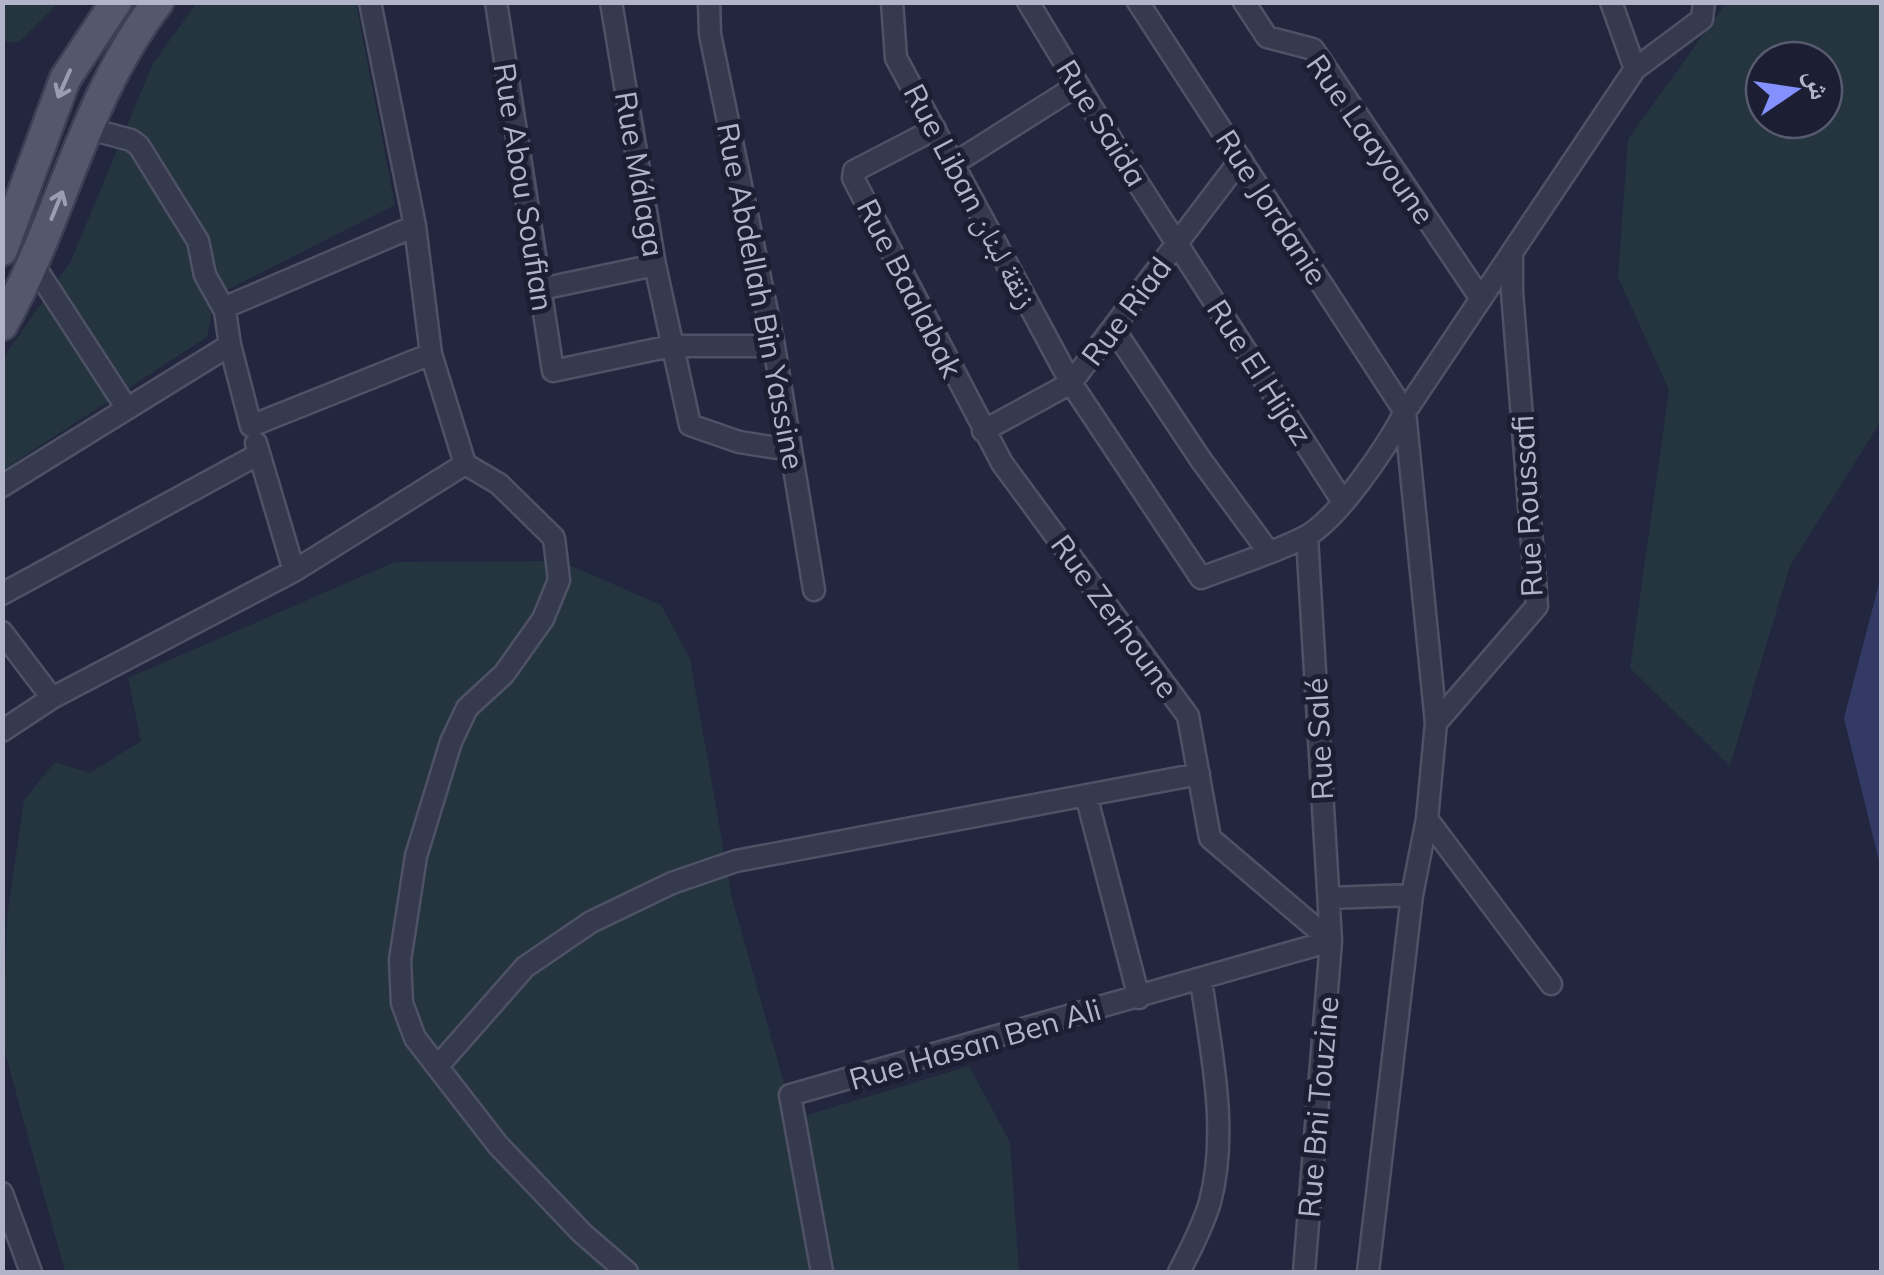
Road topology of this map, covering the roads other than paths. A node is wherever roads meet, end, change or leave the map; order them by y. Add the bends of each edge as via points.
1 (116, 2) edge
2 (158, 2) edge
3 (370, 2) edge
4 (496, 2) edge
5 (611, 2) edge
6 (708, 2) edge
7 (892, 2) edge
8 (1028, 2) edge
9 (1138, 2) edge
10 (1244, 2) edge
11 (1611, 2) edge
12 (1704, 2) edge
13 (1636, 69) junction
14 (1078, 84) junction
15 (86, 128) junction
16 (934, 129) junction
17 (1240, 159) junction
18 (953, 164) junction
19 (415, 226) junction
20 (1178, 242) junction
21 (2, 250) edge
22 (1512, 253) junction
23 (33, 264) junction
24 (655, 265) junction
25 (540, 289) junction
26 (1481, 299) junction
27 (226, 311) junction
28 (2, 326) edge
29 (1113, 328) junction
30 (230, 345) junction
31 (671, 346) junction
32 (774, 346) junction
33 (431, 354) junction
34 (1072, 383) junction
35 (126, 408) junction
36 (1405, 412) junction
37 (251, 426) junction
38 (983, 431) junction
39 (791, 450) junction
40 (260, 454) junction
41 (466, 464) junction
42 (2, 486) edge
43 (1343, 502) junction
44 (1307, 537) junction
45 (1268, 551) junction
46 (294, 571) junction
47 (814, 590) dead end
48 (2, 594) edge
49 (2, 632) edge
50 (52, 698) junction
51 (1436, 723) junction
52 (2, 731) edge
53 (1199, 774) junction
54 (1086, 795) junction
55 (1427, 819) junction
56 (1412, 895) junction
57 (1329, 898) junction
58 (1332, 941) junction
59 (1202, 980) junction
60 (1552, 984) dead end
61 (1138, 998) junction
62 (438, 1066) junction
63 (2, 1193) edge
64 (31, 1272) edge
65 (627, 1272) edge
66 (822, 1272) edge
67 (1178, 1272) edge
68 (1304, 1272) edge
69 (1368, 1272) edge

1 -> 21 main road via 64,78
2 - 15 main road
3 - 19 street
4 - 25 street, Rue Abou Soufian
5 - 24 street, Rue Málaga
6 - 32 street, Rue Abdellah Bin Yassine
7 - 16 street, Rue Liban زنقة لبنان via 896,58
8 - 14 street, Rue Saida
9 - 17 street, Rue Jordanie
10 - 26 street, Rue Laayoune via 1267,37 1313,48
11 - 13 street
12 - 13 street via 1702,19
13 - 22 street
14 - 18 street
14 - 20 street, Rue Saida
23 -> 15 main road
15 - 27 street via 139,146 198,241 205,275
16 - 18 street, Rue Liban زنقة لبنان
16 - 38 street, Rue Baalabak via 854,171 854,178
17 - 20 street, Rue Riad
17 - 36 street, Rue Jordanie
18 - 34 street, Rue Liban زنقة لبنان
19 - 27 street
19 - 33 street
20 - 29 street, Rue Riad
20 - 43 street, Rue El Hijaz
22 - 26 street
22 - 51 street, Rue Roussafi via 1538,606
23 - 28 main road
23 - 35 street
24 - 25 street
24 - 31 street, Rue Málaga
25 - 31 street, Rue Abou Soufian via 553,371
26 - 36 street
27 - 30 street
29 - 34 street, Rue Riad
29 - 45 street
30 - 35 street
30 - 37 street
31 - 32 street
31 - 39 street, Rue Málaga via 690,425
32 - 39 street, Rue Abdellah Bin Yassine
33 - 37 street
33 - 41 street
34 - 38 street, Rue Riad
34 - 45 street, Rue Liban زنقة لبنان via 1202,578
35 - 42 street
36 - 43 street via 1382,455
36 - 51 street
37 - 40 street
38 - 53 street, Rue Zerhoune via 1188,716
39 - 47 street, Rue Abdellah Bin Yassine
40 - 46 street
40 - 48 street
41 - 46 street
41 - 62 street via 500,484 554,538 559,580 544,619 504,674 468,708 416,856 400,960 402,1004 415,1038
43 - 44 street
44 - 45 street
44 - 57 street, Rue Salé
46 - 50 street
49 - 50 street
50 - 52 street
51 - 55 street
53 - 54 street
53 - 58 street, Rue Zerhoune via 1210,838
54 - 61 street
54 - 62 street via 736,862 672,883 592,922 525,967
55 - 56 street
55 - 60 street
56 - 57 street
56 - 69 street
57 - 58 street, Rue Salé
58 - 59 street, Rue Hasan Ben Ali
58 - 68 street, Rue Bni Touzine
59 - 61 street, Rue Hasan Ben Ali
59 - 67 street via 1218,1105 1216,1162 1210,1204
61 - 66 street, Rue Hasan Ben Ali via 790,1095
62 - 65 street via 498,1145
63 - 64 street

